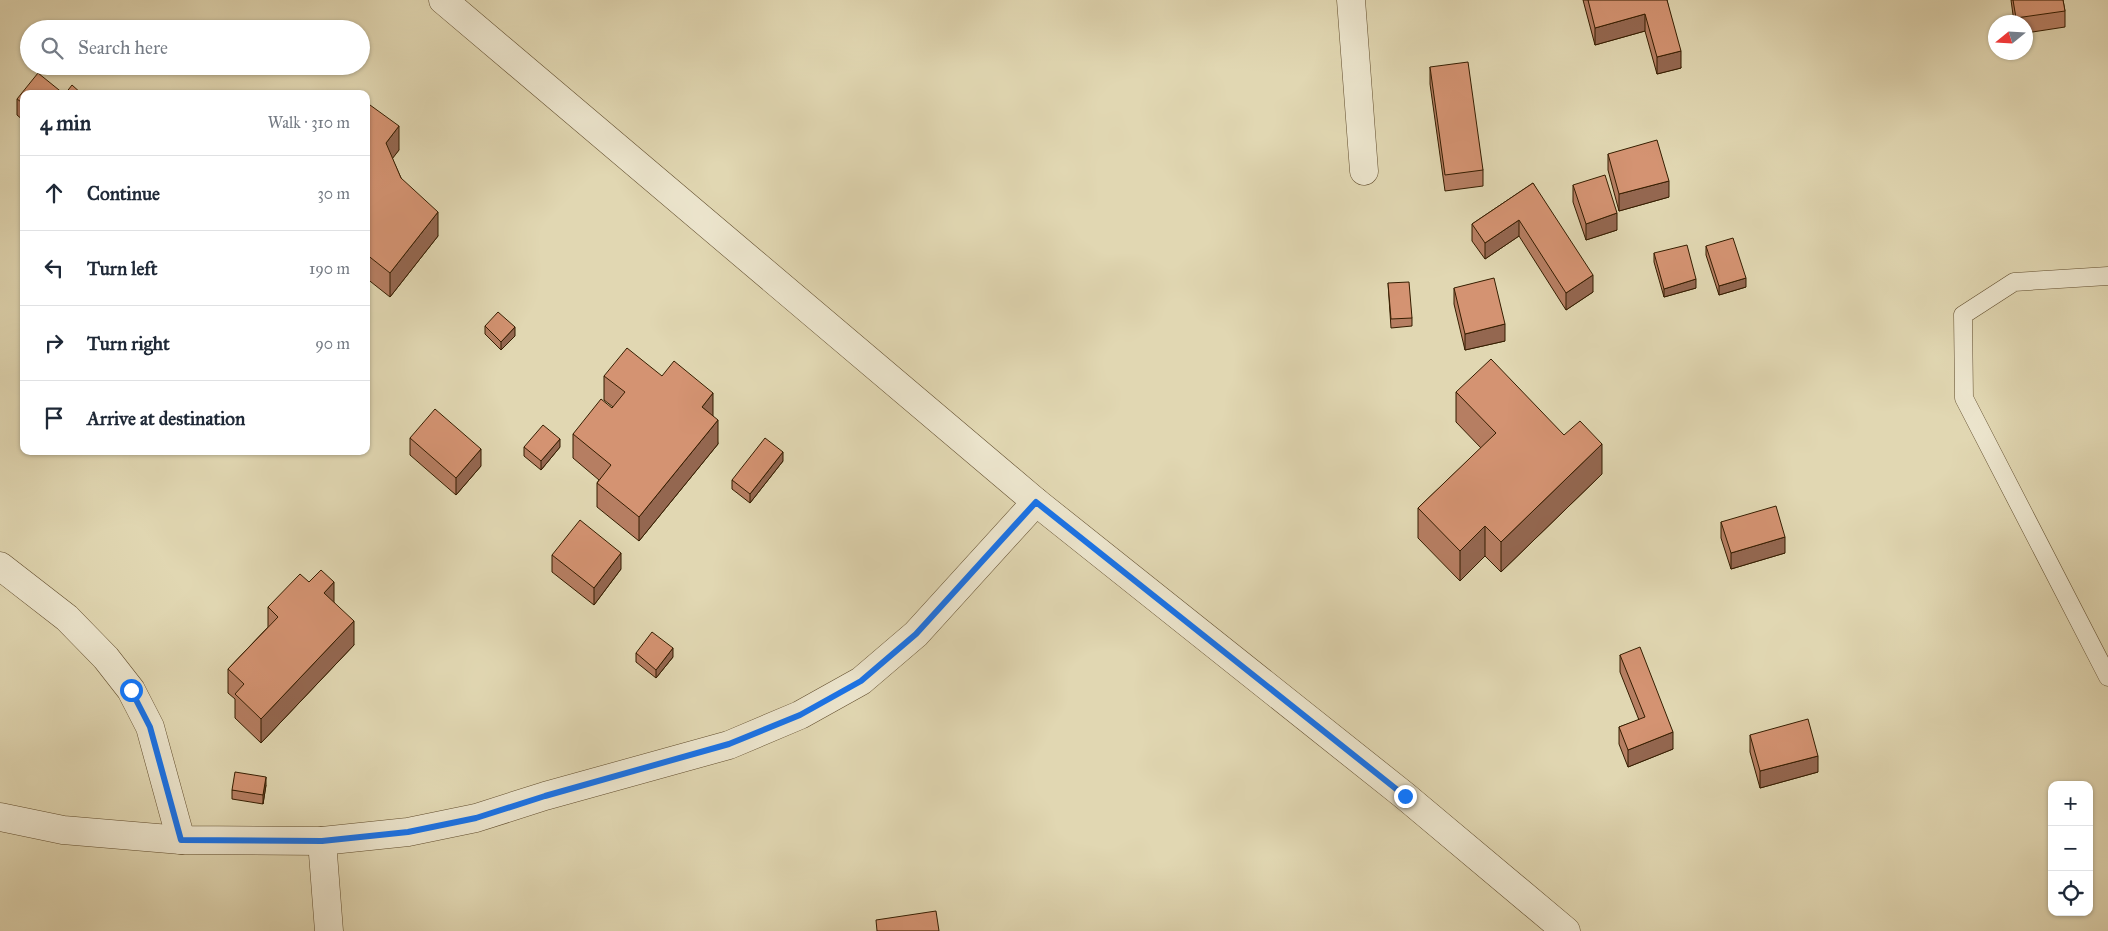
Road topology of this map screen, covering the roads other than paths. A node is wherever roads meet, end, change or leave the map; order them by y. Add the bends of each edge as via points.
1 (443, 0) edge
2 (1351, 0) edge
3 (1364, 171) dead end
4 (2108, 276) edge
5 (1036, 502) junction
6 (0, 566) edge
7 (2108, 677) edge
8 (0, 817) edge
9 (181, 840) junction
10 (322, 841) junction
11 (329, 931) edge
12 (1566, 931) edge

1 - 5 street
2 - 3 street
4 - 7 lane via 2014,282 1963,315 1964,398
5 - 10 street via 916,634 861,681 800,715 729,744 476,818 408,832
5 - 12 street via 1405,796
6 - 9 street via 66,618 106,658 131,690 150,727
8 - 9 street via 63,830
9 - 10 street
10 - 11 street

